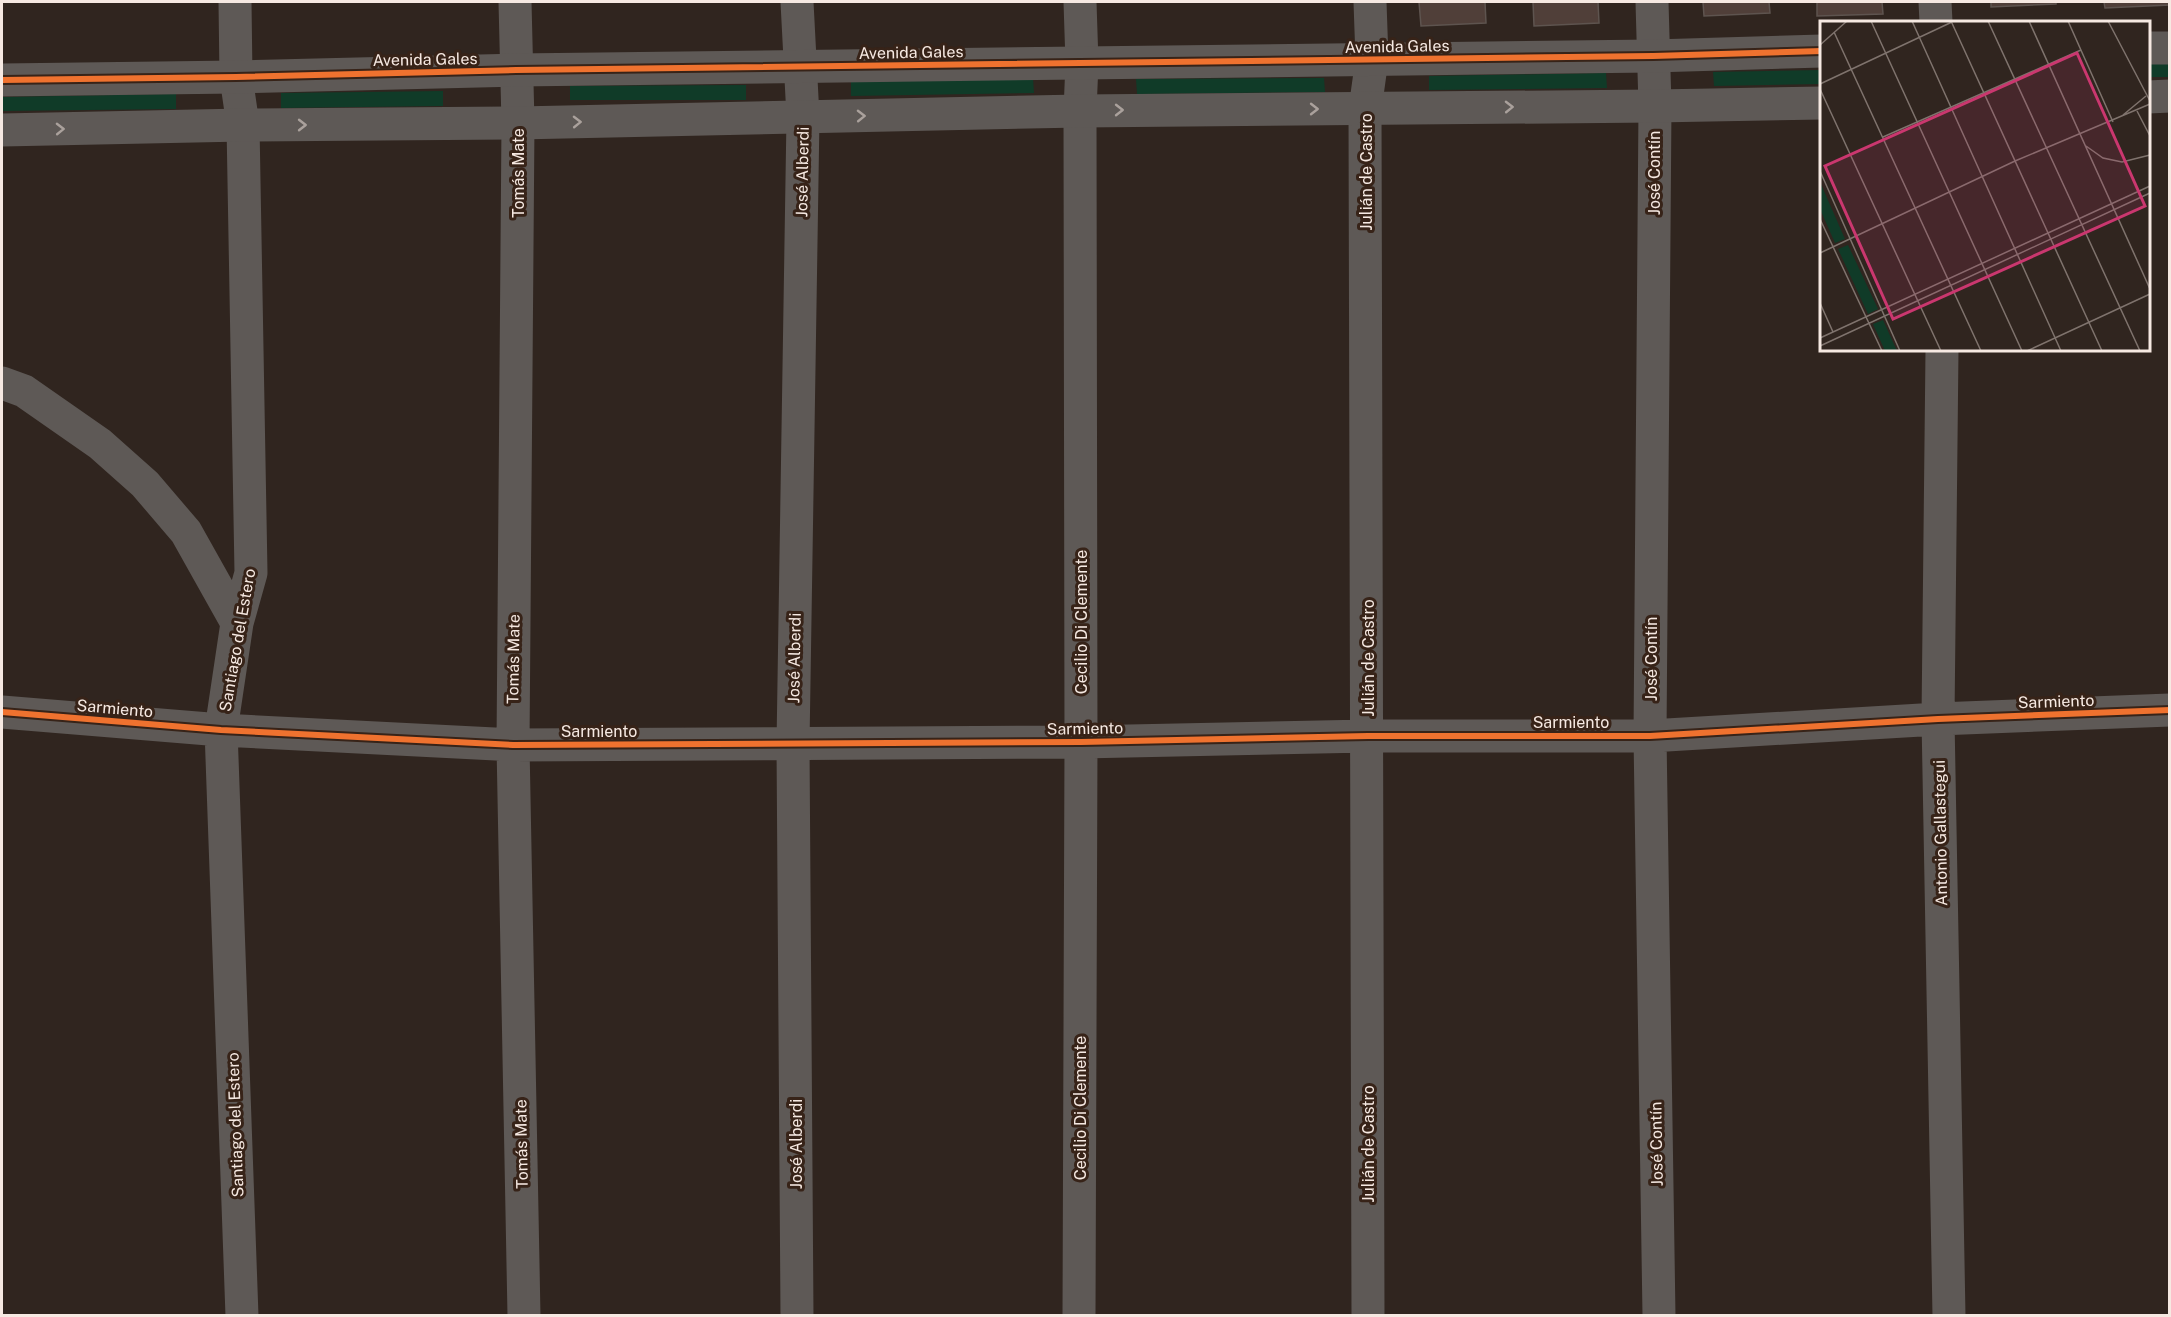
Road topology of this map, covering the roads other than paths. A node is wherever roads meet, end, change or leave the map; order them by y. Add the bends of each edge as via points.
1 (236, 2) edge
2 (514, 2) edge
3 (798, 2) edge
4 (1080, 2) edge
5 (1370, 2) edge
6 (1652, 2) edge
7 (1935, 2) edge
8 (1936, 21) edge
9 (2150, 48) edge
10 (2169, 48) edge
11 (1820, 51) edge
12 (1653, 56) junction
13 (1372, 60) junction
14 (1082, 63) junction
15 (800, 68) junction
16 (516, 70) junction
17 (236, 77) junction
18 (2, 80) edge
19 (2169, 96) edge
20 (2150, 97) edge
21 (1820, 103) edge
22 (1655, 106) junction
23 (1365, 109) junction
24 (1080, 111) junction
25 (803, 117) junction
26 (519, 123) junction
27 (243, 125) junction
28 (2, 130) edge
29 (1942, 351) edge
30 (2, 383) edge
31 (237, 623) junction
32 (2169, 710) edge
33 (2, 712) edge
34 (1938, 719) junction
35 (221, 730) junction
36 (1368, 736) junction
37 (1650, 736) junction
38 (1081, 742) junction
39 (793, 744) junction
40 (513, 745) junction
41 (242, 1316) edge
42 (524, 1316) edge
43 (797, 1316) edge
44 (1079, 1316) edge
45 (1368, 1316) edge
46 (1659, 1316) edge
47 (1949, 1316) edge

1 - 17 street, Santiago del Estero
2 - 16 street, Tomás Mate
3 - 15 street, José Alberdi
4 - 14 street, Cecilio Di Clemente
5 - 13 street, Julián de Castro
6 - 12 street, José Contín
7 - 8 street
9 - 10 street
11 - 12 street, Avenida Gales
12 - 13 street, Avenida Gales
12 - 22 street, José Contín
13 - 14 street, Avenida Gales
13 - 23 street, Julián de Castro
14 - 15 street, Avenida Gales
14 - 24 street, Cecilio Di Clemente
15 - 16 street, Avenida Gales
15 - 25 street, José Alberdi
16 - 17 street, Avenida Gales
16 - 26 street, Tomás Mate
17 - 18 street, Avenida Gales
17 - 27 street, Santiago del Estero
19 - 20 street
21 - 22 street
23 -> 22 street
22 - 37 street, José Contín
24 -> 23 street
23 - 36 street, Julián de Castro
25 -> 24 street
24 - 38 street, Cecilio Di Clemente
26 -> 25 street
25 - 39 street, José Alberdi
27 -> 26 street
26 - 40 street, Tomás Mate
28 -> 27 street
27 - 31 street, Santiago del Estero via 251,573
29 - 34 street, Antonio Gallastegui
30 - 31 street via 24,391 100,444 145,484 186,532
31 - 35 street, Santiago del Estero
32 - 34 street, Sarmiento
33 - 35 street, Sarmiento
34 - 37 street, Sarmiento
34 - 47 street, Antonio Gallastegui
35 - 40 street, Sarmiento
35 - 41 street, Santiago del Estero
36 - 37 street, Sarmiento
36 - 38 street, Sarmiento
36 - 45 street, Julián de Castro
37 - 46 street, José Contín
38 - 39 street, Sarmiento
38 - 44 street, Cecilio Di Clemente
39 - 40 street, Sarmiento
39 - 43 street, José Alberdi
40 - 42 street, Tomás Mate

